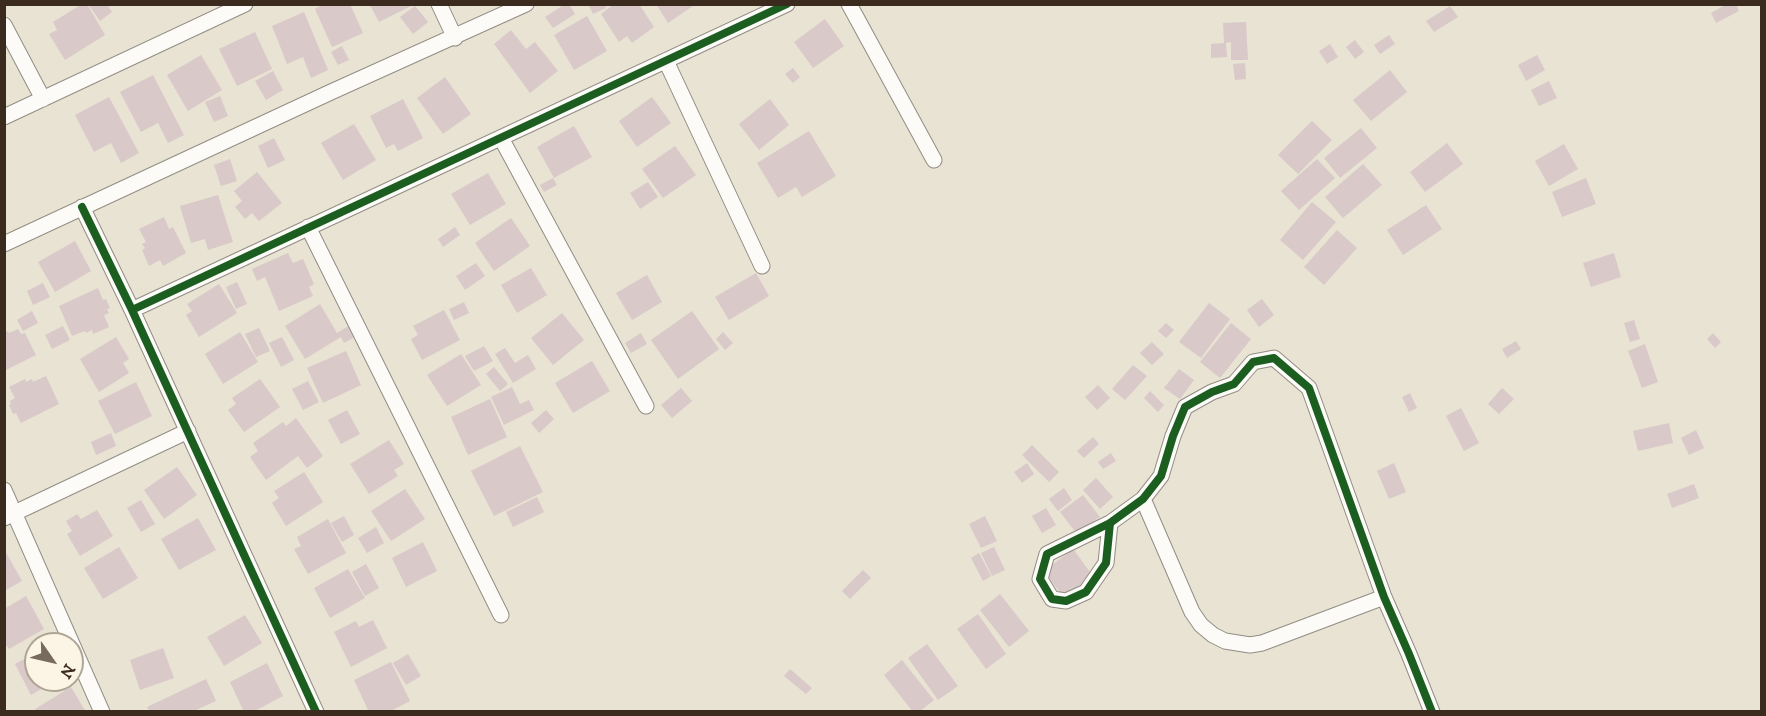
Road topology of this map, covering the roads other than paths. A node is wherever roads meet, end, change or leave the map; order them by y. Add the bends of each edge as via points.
1 (245, 4) edge
2 (439, 4) edge
3 (526, 4) edge
4 (787, 4) edge
5 (849, 4) edge
6 (217, 10) edge
7 (4, 25) edge
8 (455, 38) junction
9 (666, 61) junction
10 (43, 99) junction
11 (4, 117) edge
12 (501, 138) junction
13 (934, 160) dead end
14 (82, 207) junction
15 (308, 227) junction
16 (4, 244) edge
17 (762, 266) dead end
18 (132, 310) junction
19 (646, 406) dead end
20 (188, 431) junction
21 (4, 490) edge
22 (1143, 499) junction
23 (10, 515) edge
24 (1110, 523) junction
25 (1384, 597) junction
26 (501, 615) dead end
27 (102, 711) edge
28 (316, 711) edge
29 (1432, 711) edge

1 - 6 street
2 - 8 street
3 - 8 street
4 - 9 street
5 - 13 street
6 - 10 street
7 - 10 street
8 - 14 street
9 - 12 street
9 - 17 street
10 - 11 street
12 - 15 street
12 - 19 street
14 - 16 street
14 - 18 street
15 - 18 street
15 - 26 street
18 - 20 street
20 - 23 street
20 - 28 street
21 - 23 street
22 - 24 street
22 - 25 street via 1192,612 1201,625 1219,638 1238,644 1262,643
22 - 25 street via 1161,476 1185,407 1234,384 1253,362 1274,358 1309,388
23 - 27 street
24 - 24 street via 1047,554 1040,579 1052,599 1066,601 1086,592 1106,563
25 - 29 street

